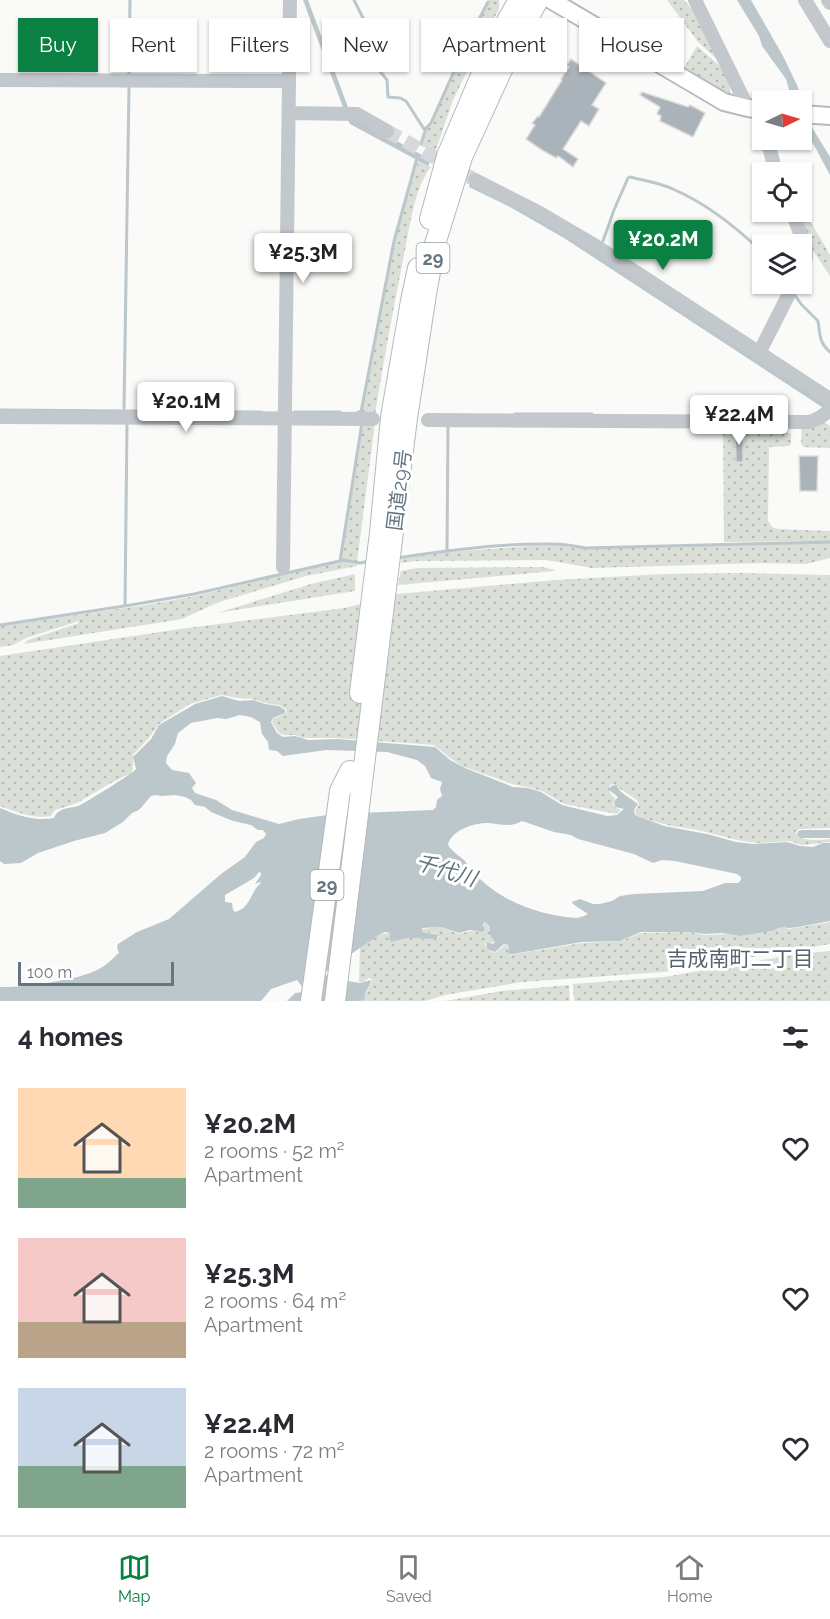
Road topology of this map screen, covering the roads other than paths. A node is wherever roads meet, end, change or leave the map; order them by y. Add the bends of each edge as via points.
1 (290, 0) edge
2 (519, 0) edge
3 (538, 0) edge
4 (551, 0) edge
5 (689, 0) edge
6 (805, 0) edge
7 (698, 5) edge
8 (830, 41) edge
9 (0, 80) edge
10 (289, 81) junction
11 (752, 104) edge
12 (752, 108) edge
13 (290, 113) junction
14 (812, 115) edge
15 (830, 116) edge
16 (387, 131) tunnel mouth
17 (475, 180) tunnel mouth
18 (789, 294) edge
19 (759, 353) junction
20 (830, 399) edge
21 (830, 409) edge
22 (0, 417) edge
23 (286, 418) junction
24 (373, 419) dead end
25 (428, 420) dead end
26 (387, 534) junction
27 (283, 567) dead end
28 (350, 771) junction
29 (349, 890) junction
30 (311, 1001) edge
31 (322, 1001) edge
32 (335, 1001) edge
33 (343, 1001) edge

1 - 10 street
2 - 26 highway, 国道29号 / 29 via 447,156 424,239 391,417
3 - 26 highway, 国道29号 / 29 via 462,158 435,244
4 - 12 main road via 724,102
5 - 7 street
6 - 8 street
7 - 11 street
9 - 10 street
10 - 13 street
13 - 16 street via 357,114
13 - 23 street
14 - 15 main road
17 - 19 street via 596,246
18 - 19 street
19 - 20 street
21 - 25 street via 808,422
22 - 23 street
23 - 24 street
23 - 27 street
26 - 28 highway, 国道29号 / 29
26 - 29 highway, 国道29号 / 29
28 - 30 highway, 29 via 340,791
28 - 31 highway, 国道29号 / 29
29 - 32 highway, 国道29号 / 29
29 - 33 highway, 29

